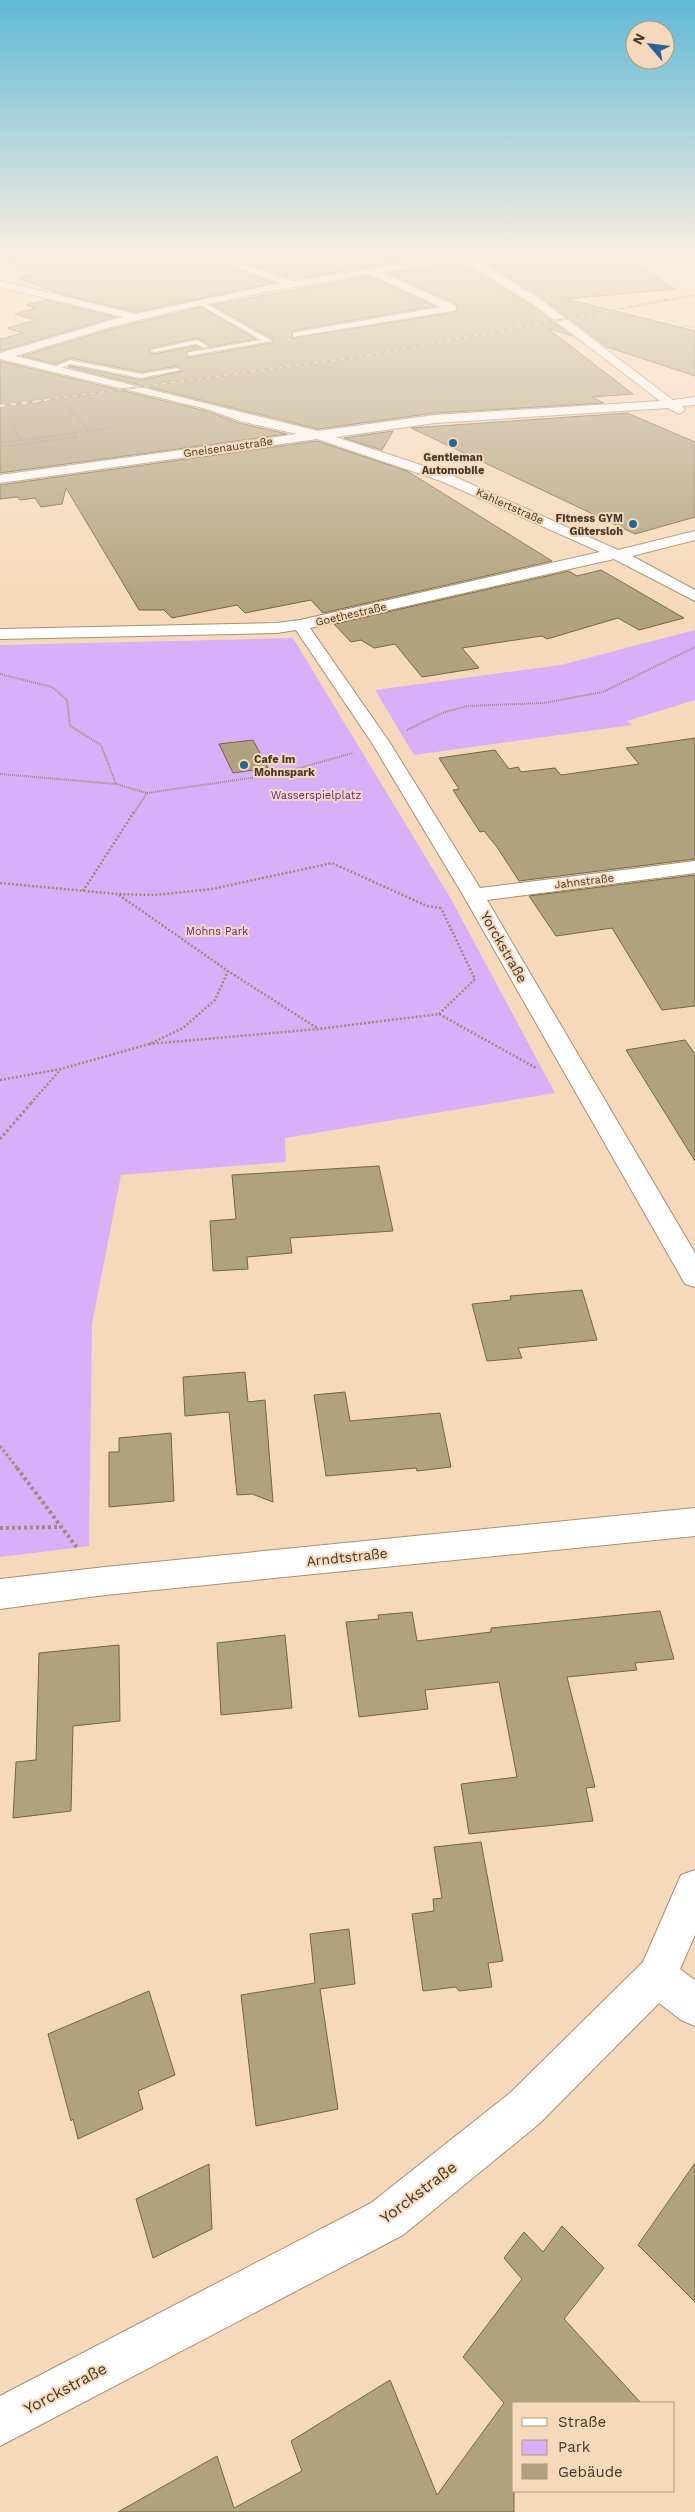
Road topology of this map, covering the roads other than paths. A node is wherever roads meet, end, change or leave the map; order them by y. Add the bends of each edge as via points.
1 (74, 373) edge
2 (126, 373) edge
3 (157, 373) edge
4 (630, 373) edge
5 (695, 400) edge
6 (672, 405) junction
7 (690, 417) dead end
8 (318, 435) junction
9 (0, 479) edge
10 (695, 535) edge
11 (618, 555) junction
12 (695, 596) edge
13 (300, 625) junction
14 (0, 634) edge
15 (695, 867) edge
16 (474, 895) junction
17 (688, 1252) edge
18 (695, 1277) edge
19 (695, 1522) edge
20 (0, 1594) edge
21 (695, 1889) edge
22 (657, 1976) junction
23 (695, 2006) edge
24 (0, 2422) edge

1 - 8 street, Kahlertstraße
2 - 3 lane via 140,376
4 - 6 street
5 - 6 street, Gneisenaustraße
6 - 7 street
6 - 8 street, Gneisenaustraße via 453,418
8 - 9 street, Gneisenaustraße
8 - 11 street, Kahlertstraße via 446,478
10 - 11 street, Goethestraße
11 - 12 street, Kahlertstraße
11 - 13 street, Goethestraße
13 - 14 street, Goethestraße
13 - 16 street, Yorckstraße via 381,743
15 - 16 street, Jahnstraße
16 - 17 street, Yorckstraße
17 - 18 street, Yorckstraße
19 - 20 street, Arndtstraße
21 - 22 street, Yorckstraße
22 - 23 street
22 - 24 street, Yorckstraße via 525,2108 387,2219

